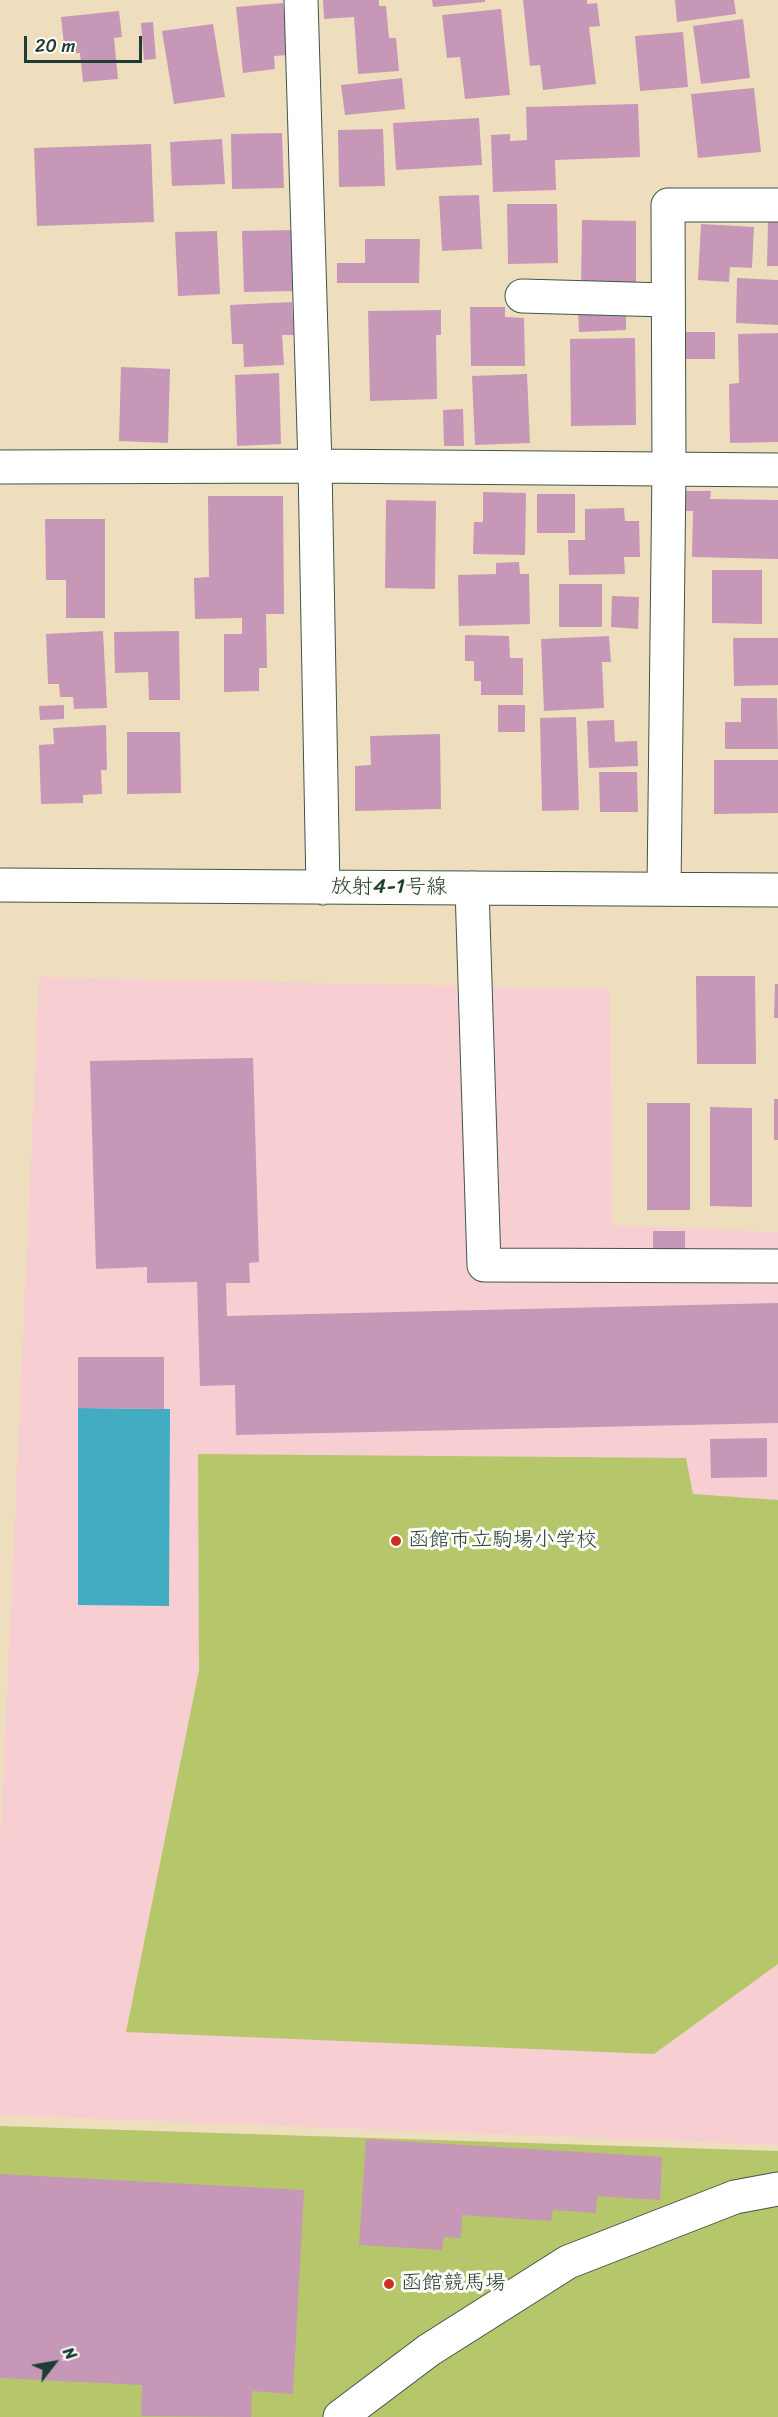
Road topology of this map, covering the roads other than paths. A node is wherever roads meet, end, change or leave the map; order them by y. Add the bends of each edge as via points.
1 (301, 0) edge
2 (778, 206) edge
3 (522, 296) dead end
4 (667, 300) junction
5 (315, 466) junction
6 (0, 467) edge
7 (669, 470) junction
8 (778, 470) edge
9 (0, 885) edge
10 (323, 888) junction
11 (472, 888) junction
12 (664, 888) junction
13 (778, 890) edge
14 (778, 1266) edge
15 (778, 2189) edge
16 (340, 2417) edge

1 - 5 street
2 - 4 street via 668,205
3 - 4 street
4 - 7 street
5 - 6 street
5 - 7 street
5 - 10 street
7 - 8 street
7 - 12 street
9 - 10 street, 放射4-1号線
10 - 11 street, 放射4-1号線
11 - 12 street, 放射4-1号線
11 - 14 street via 484,1265
12 - 13 street, 放射4-1号線
15 - 16 street via 735,2197 568,2262 429,2350

